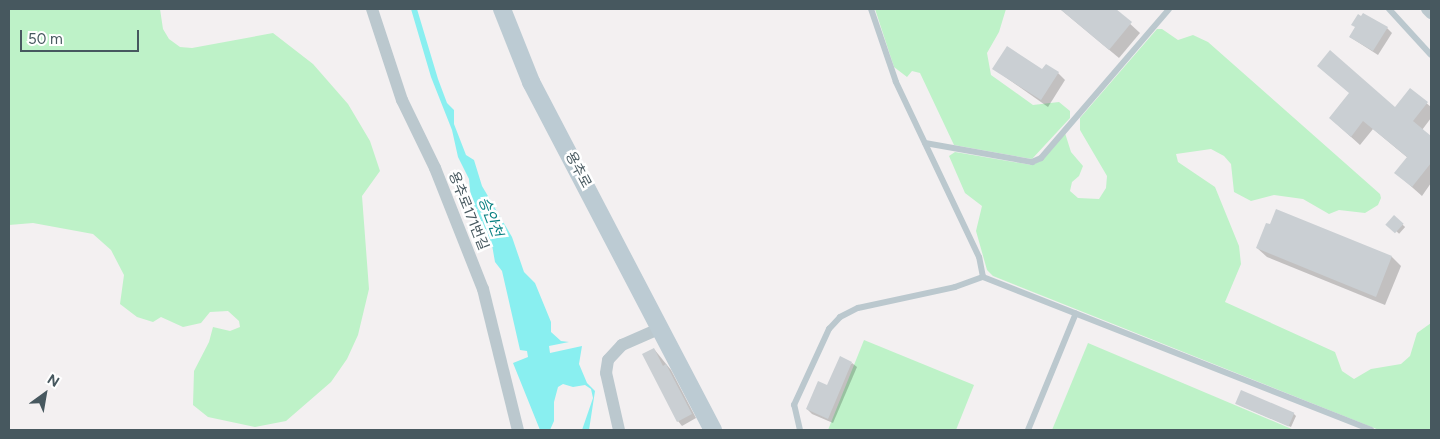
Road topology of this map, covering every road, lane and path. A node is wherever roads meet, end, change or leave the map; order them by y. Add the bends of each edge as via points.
1 (372, 9) edge
2 (502, 9) edge
3 (872, 9) edge
4 (1170, 9) edge
5 (1389, 9) edge
6 (1427, 9) edge
7 (1431, 13) edge
8 (1431, 55) edge
9 (925, 143) junction
10 (983, 277) junction
11 (1076, 313) junction
12 (661, 328) junction
13 (518, 430) edge
14 (619, 430) edge
15 (712, 430) edge
16 (800, 430) edge
17 (1028, 430) edge
18 (1371, 430) edge

1 - 13 street, 용추로171번길 via 402,100 435,168 483,289
2 - 12 street, 용추로 via 531,82
3 - 9 lane via 896,82
4 - 9 lane via 1040,158 1032,162
5 - 8 lane
6 - 7 street
9 - 10 lane via 979,257
10 - 11 lane
10 - 16 lane via 955,288 858,308 840,317 829,329 794,405
11 - 17 lane
11 - 18 lane
12 - 14 street via 622,345 608,360 606,372
12 - 15 street, 용추로

